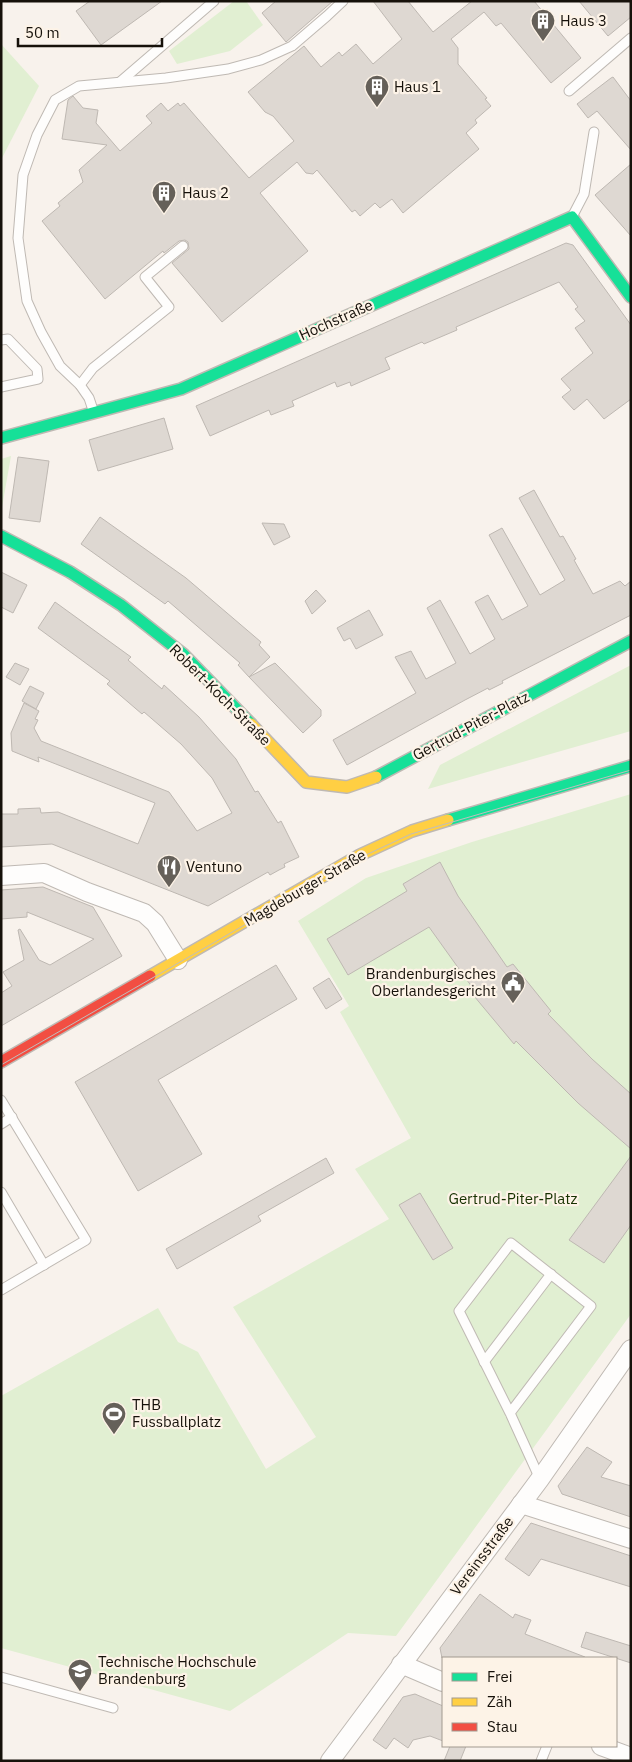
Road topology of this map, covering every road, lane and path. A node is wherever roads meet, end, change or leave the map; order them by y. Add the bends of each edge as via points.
1 (214, 1) edge
2 (343, 1) edge
3 (631, 38) edge
4 (120, 82) junction
5 (569, 91) dead end
6 (594, 132) dead end
7 (572, 217) junction
8 (183, 246) dead end
9 (631, 297) edge
10 (1, 340) edge
11 (80, 386) junction
12 (1, 387) edge
13 (94, 414) junction
14 (1, 438) edge
15 (1, 536) edge
16 (631, 641) edge
17 (631, 766) edge
18 (306, 782) joint
19 (1, 876) edge
20 (178, 960) junction
21 (1, 1062) edge
22 (1, 1100) edge
23 (12, 1117) junction
24 (1, 1124) edge
25 (1, 1192) edge
26 (44, 1266) junction
27 (551, 1274) junction
28 (1, 1290) edge
29 (631, 1349) edge
30 (484, 1362) junction
31 (510, 1413) junction
32 (540, 1479) junction
33 (521, 1504) junction
34 (631, 1539) edge
35 (401, 1664) junction
36 (1, 1677) edge
37 (442, 1682) edge
38 (113, 1708) dead end
39 (547, 1747) edge
40 (604, 1747) edge
41 (631, 1757) edge
42 (330, 1761) edge
43 (541, 1761) edge

1 - 4 lane
2 - 4 lane via 292,46 261,60 218,71
3 - 5 lane
4 - 11 lane via 79,86 55,100 37,135 23,175 18,238 27,301 60,366
6 - 7 lane via 584,194
7 - 9 street
7 - 13 street, Hochstraße via 181,389
8 - 11 lane via 145,277 169,307 93,368
10 - 12 lane via 8,339 38,369 38,379
11 - 13 lane via 89,398
13 - 14 street, Hochstraße
15 - 18 street, Robert-Koch-Straße via 70,572 121,605 183,654
16 - 18 street, Gertrud-Piter-Platz via 375,777 347,787
17 - 20 street, Magdeburger Straße via 392,839
19 - 20 street via 44,873 144,913 156,923
20 - 21 street, Magdeburger Straße
22 - 23 lane
23 - 24 lane
23 - 26 lane via 86,1240
25 - 26 lane
26 - 28 lane
27 - 30 lane
27 - 30 lane via 511,1243 464,1304 459,1311
27 - 31 lane via 590,1306
29 - 32 street, Vereinsstraße
30 - 31 lane
31 - 32 lane
32 - 33 street, Vereinsstraße
33 - 34 street
33 - 35 street, Vereinsstraße
35 - 37 street
35 - 42 street, Vereinsstraße
36 - 38 lane
39 - 43 lane
40 - 41 street

